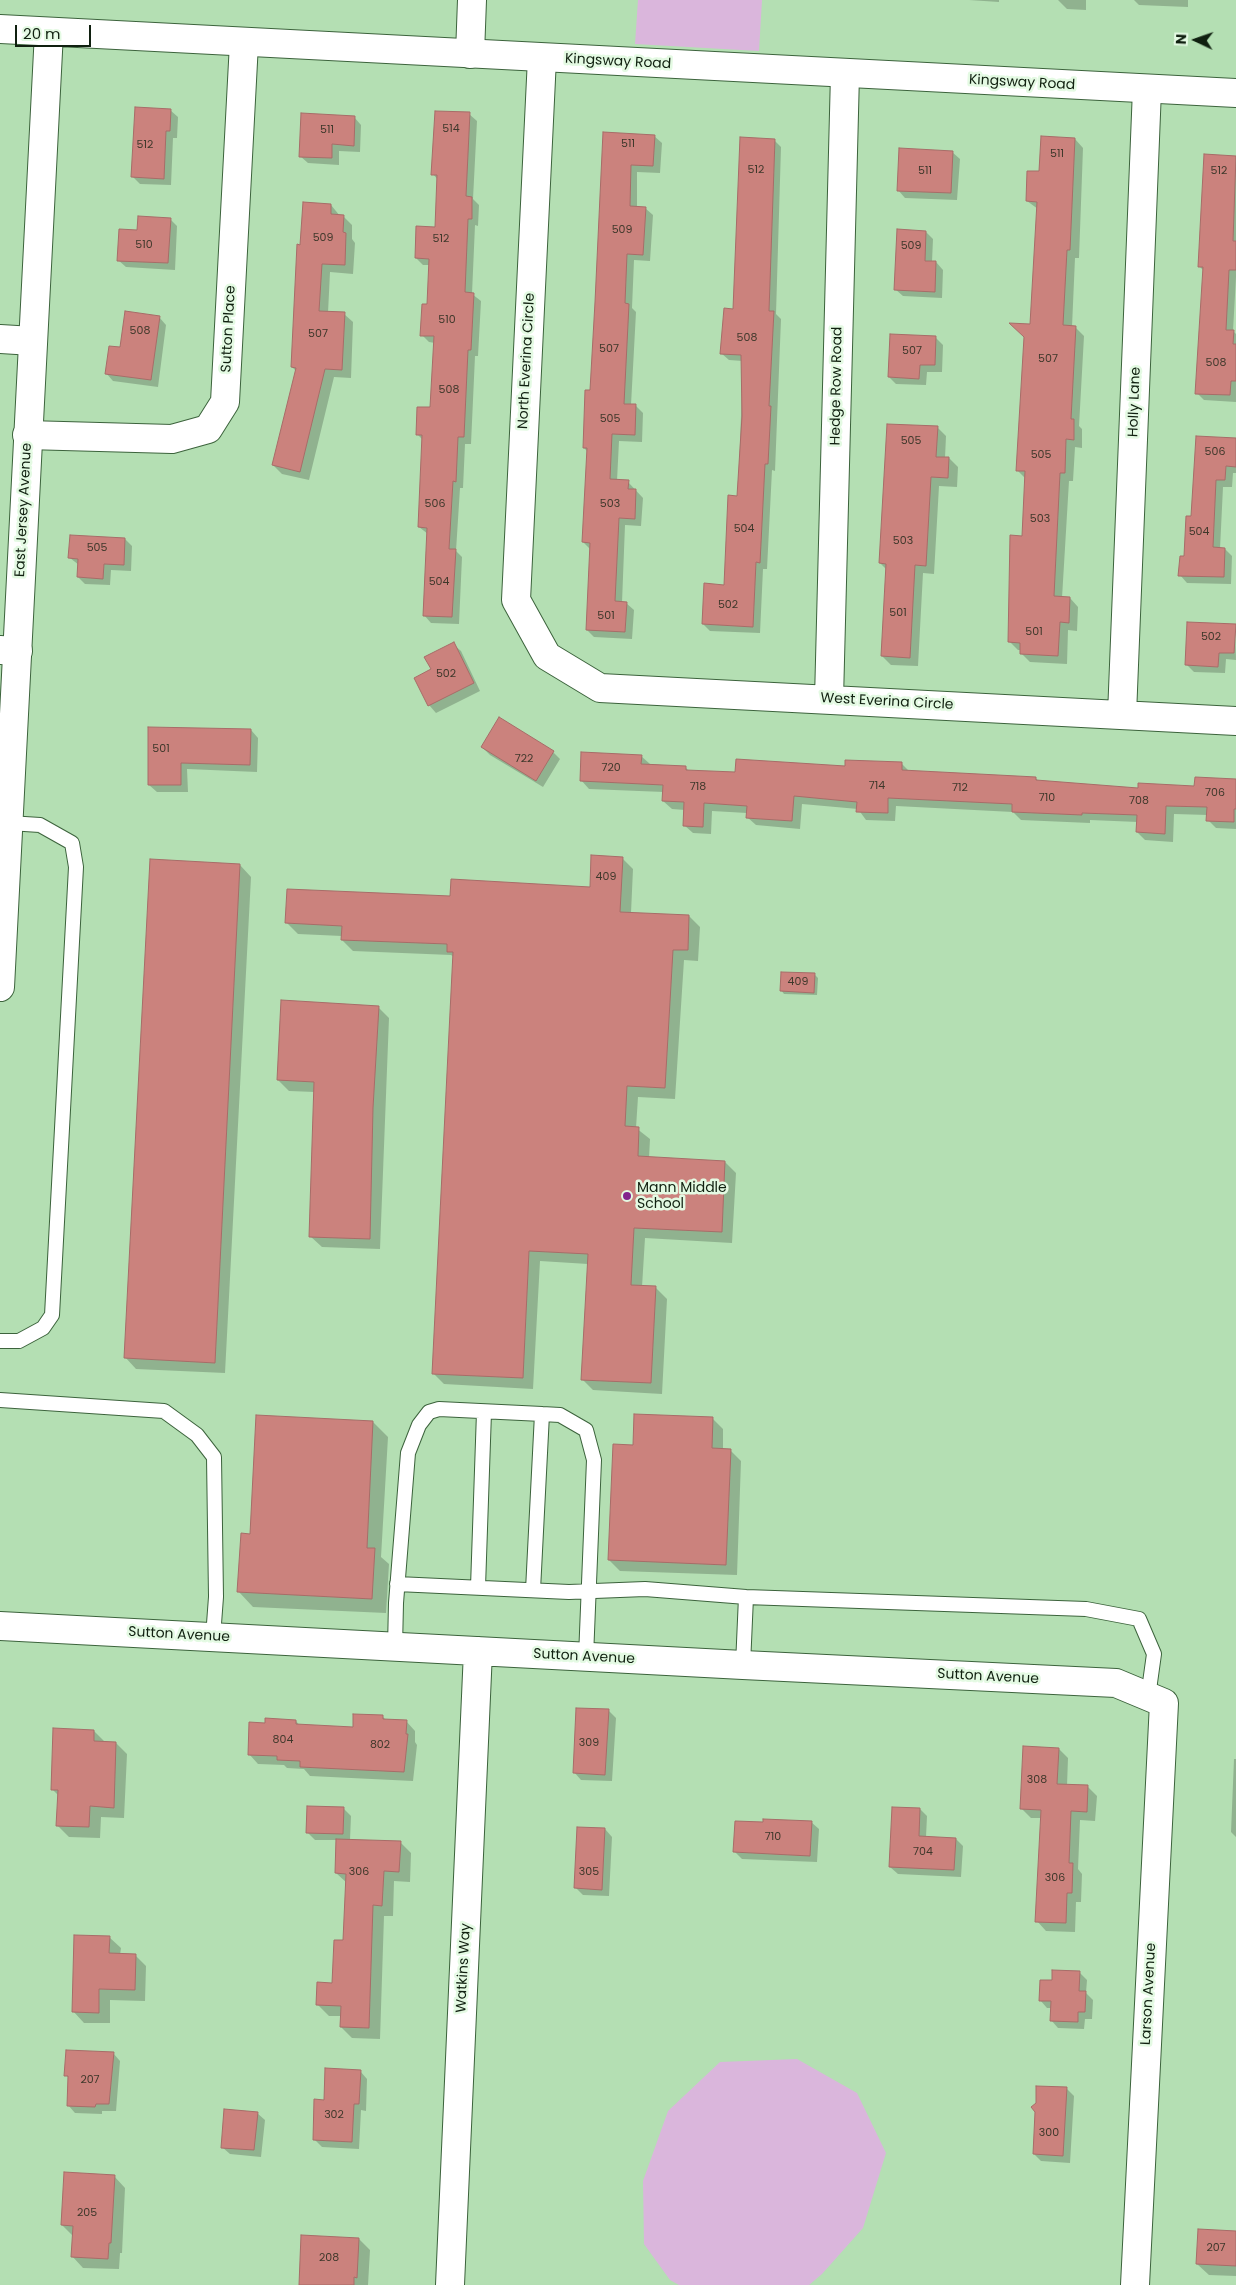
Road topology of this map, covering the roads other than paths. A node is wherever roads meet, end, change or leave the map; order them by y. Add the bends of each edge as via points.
1 (472, 0) edge
2 (0, 29) edge
3 (49, 32) junction
4 (244, 42) junction
5 (470, 54) junction
6 (542, 58) junction
7 (845, 74) junction
8 (1147, 89) junction
9 (1236, 93) edge
10 (0, 338) edge
11 (33, 341) junction
12 (27, 435) junction
13 (9, 650) edge
14 (547, 656) joint
15 (829, 699) junction
16 (1122, 715) junction
17 (1236, 721) edge
18 (9, 823) junction
19 (0, 987) edge
20 (0, 1341) edge
21 (0, 1400) edge
22 (484, 1412) junction
23 (542, 1414) junction
24 (397, 1584) junction
25 (478, 1587) junction
26 (533, 1590) junction
27 (590, 1590) junction
28 (746, 1597) junction
29 (0, 1626) edge
30 (213, 1637) junction
31 (395, 1647) junction
32 (478, 1651) junction
33 (586, 1657) junction
34 (743, 1665) junction
35 (1156, 1700) junction
36 (450, 2285) edge
37 (1135, 2285) edge

1 - 5 street
2 - 3 street, Kingsway Road
3 - 4 street, Kingsway Road
3 - 11 street, East Jersey Avenue
4 - 5 street, Kingsway Road
4 - 12 street, Sutton Place via 225,402 208,428 172,439
5 - 6 street, Kingsway Road
6 - 7 street, Kingsway Road
6 - 14 street, North Everina Circle via 516,600
7 - 8 street, Kingsway Road
7 - 15 street, Hedge Row Road
8 - 9 street, Kingsway Road
8 - 16 street, Holly Lane
10 - 11 street
11 - 12 street, East Jersey Avenue
12 - 13 street, East Jersey Avenue
13 - 18 street, East Jersey Avenue
14 - 15 street, West Everina Circle via 600,688
15 - 16 street, West Everina Circle
16 - 17 street, West Everina Circle
18 - 19 street, East Jersey Avenue
18 - 20 lane via 40,825 72,842 76,867 52,1315 43,1328 19,1341
21 - 30 lane via 164,1411 197,1435 214,1456 216,1597
22 - 23 lane
22 - 24 lane via 438,1409 429,1412 419,1425 408,1453
22 - 25 lane
23 - 26 lane
23 - 27 lane via 560,1415 586,1430 594,1460
24 - 25 lane
24 - 31 lane
25 - 26 lane
26 - 27 lane
27 - 28 lane via 645,1589
27 - 33 lane
28 - 34 lane
28 - 35 lane via 1086,1609 1139,1619 1154,1654
29 - 30 street, Sutton Avenue
30 - 31 street, Sutton Avenue
31 - 32 street, Sutton Avenue
32 - 33 street, Sutton Avenue
32 - 36 street, Watkins Way
33 - 34 street, Sutton Avenue
34 - 35 street, Sutton Avenue via 1116,1682
35 - 37 street, Larson Avenue

